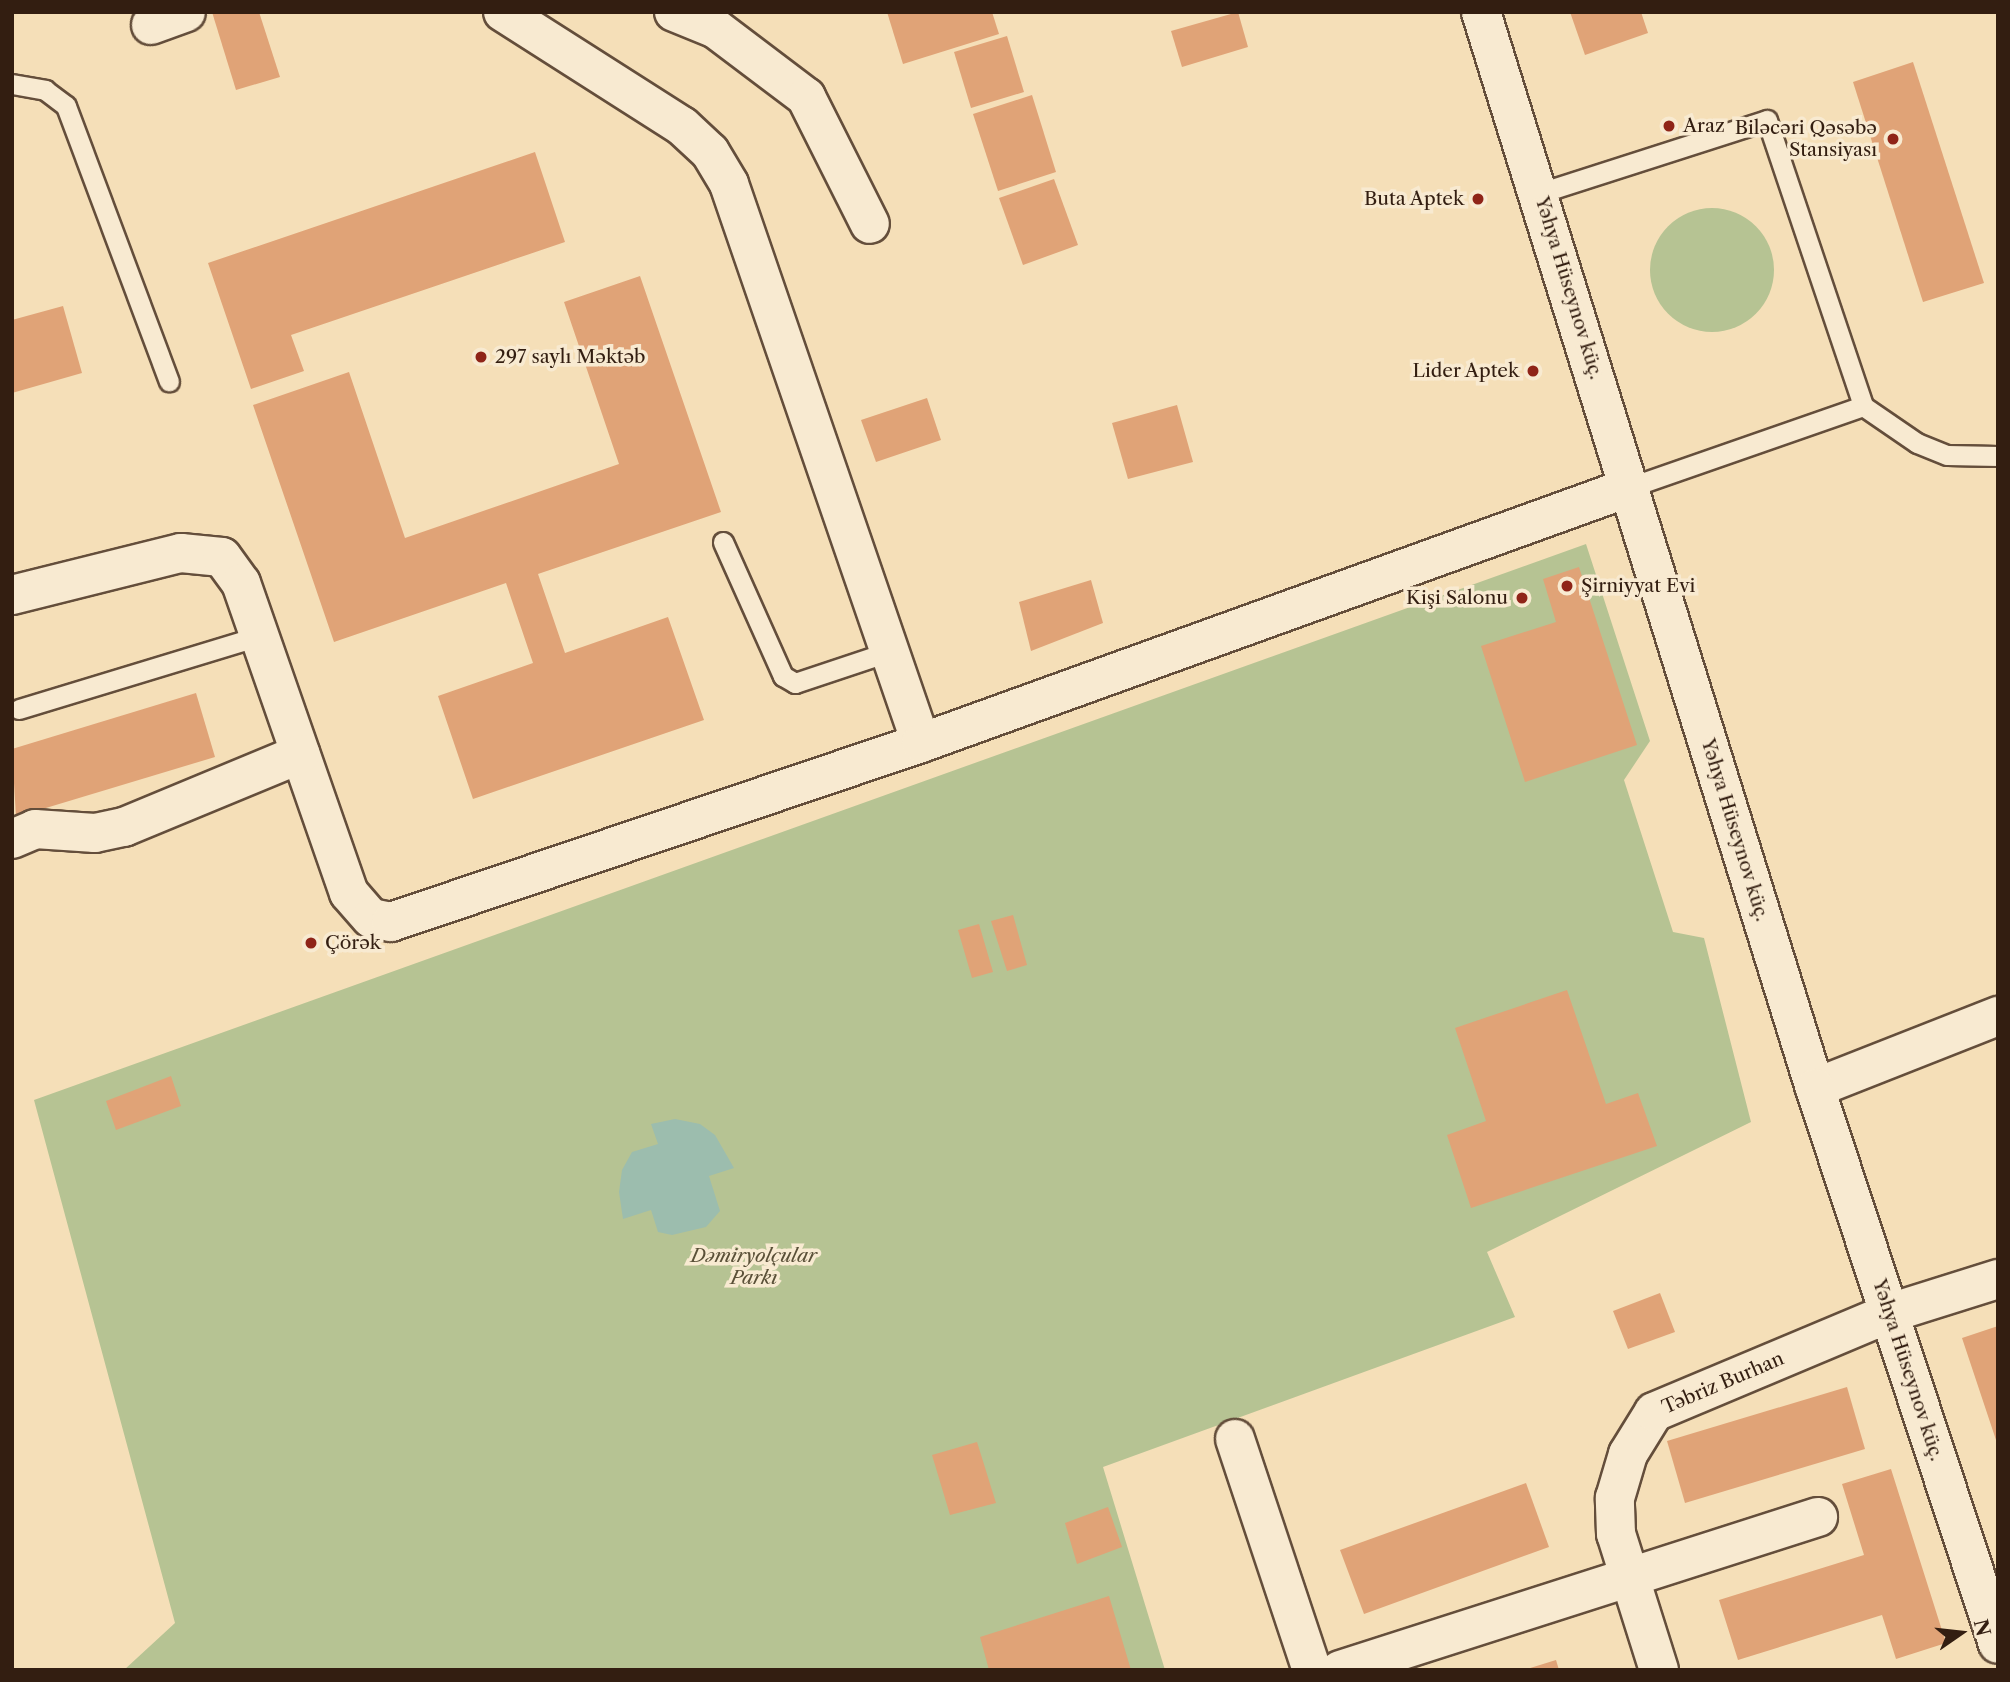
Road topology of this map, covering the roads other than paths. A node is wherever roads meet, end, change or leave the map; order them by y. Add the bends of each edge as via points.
1 (503, 12) edge
2 (674, 12) edge
3 (1481, 12) edge
4 (719, 21) edge
5 (12, 84) edge
6 (1540, 193) junction
7 (870, 224) dead end
8 (169, 381) dead end
9 (1863, 405) junction
10 (1998, 456) edge
11 (1630, 487) junction
12 (723, 541) dead end
13 (12, 595) edge
14 (259, 636) junction
15 (888, 652) junction
16 (19, 709) dead end
17 (921, 743) junction
18 (300, 754) junction
19 (12, 839) edge
20 (1998, 1016) edge
21 (1815, 1088) junction
22 (1998, 1279) edge
23 (1890, 1313) junction
24 (1236, 1439) dead end
25 (1818, 1517) dead end
26 (1629, 1578) junction
27 (1998, 1644) edge
28 (1312, 1670) edge
29 (1340, 1670) edge
30 (1659, 1670) edge

1 - 15 street via 681,125 709,152 729,184
2 - 4 street
3 - 6 street, Yəhya Hüseynov küç.
4 - 7 street via 806,97
5 - 8 lane via 45,90 65,106
6 - 9 lane via 1767,120
6 - 11 street, Yəhya Hüseynov küç.
9 - 10 lane via 1917,443 1947,455
9 - 11 lane
11 - 17 street
11 - 21 street, Yəhya Hüseynov küç.
12 - 15 lane via 783,676 795,683
13 - 14 street via 181,552 205,552 232,566
14 - 16 lane
14 - 18 street
15 - 17 street
17 - 18 street via 391,922 371,918 349,893
18 - 19 street via 124,827 95,833 35,829
20 - 21 street
21 - 23 street, Yəhya Hüseynov küç.
22 - 23 street, Təbriz Burhan
23 - 26 street, Təbriz Burhan via 1654,1412 1628,1454 1615,1498 1616,1534
23 - 27 street, Yəhya Hüseynov küç.
24 - 28 street
25 - 26 street
26 - 29 street
26 - 30 street, Təbriz Burhan

